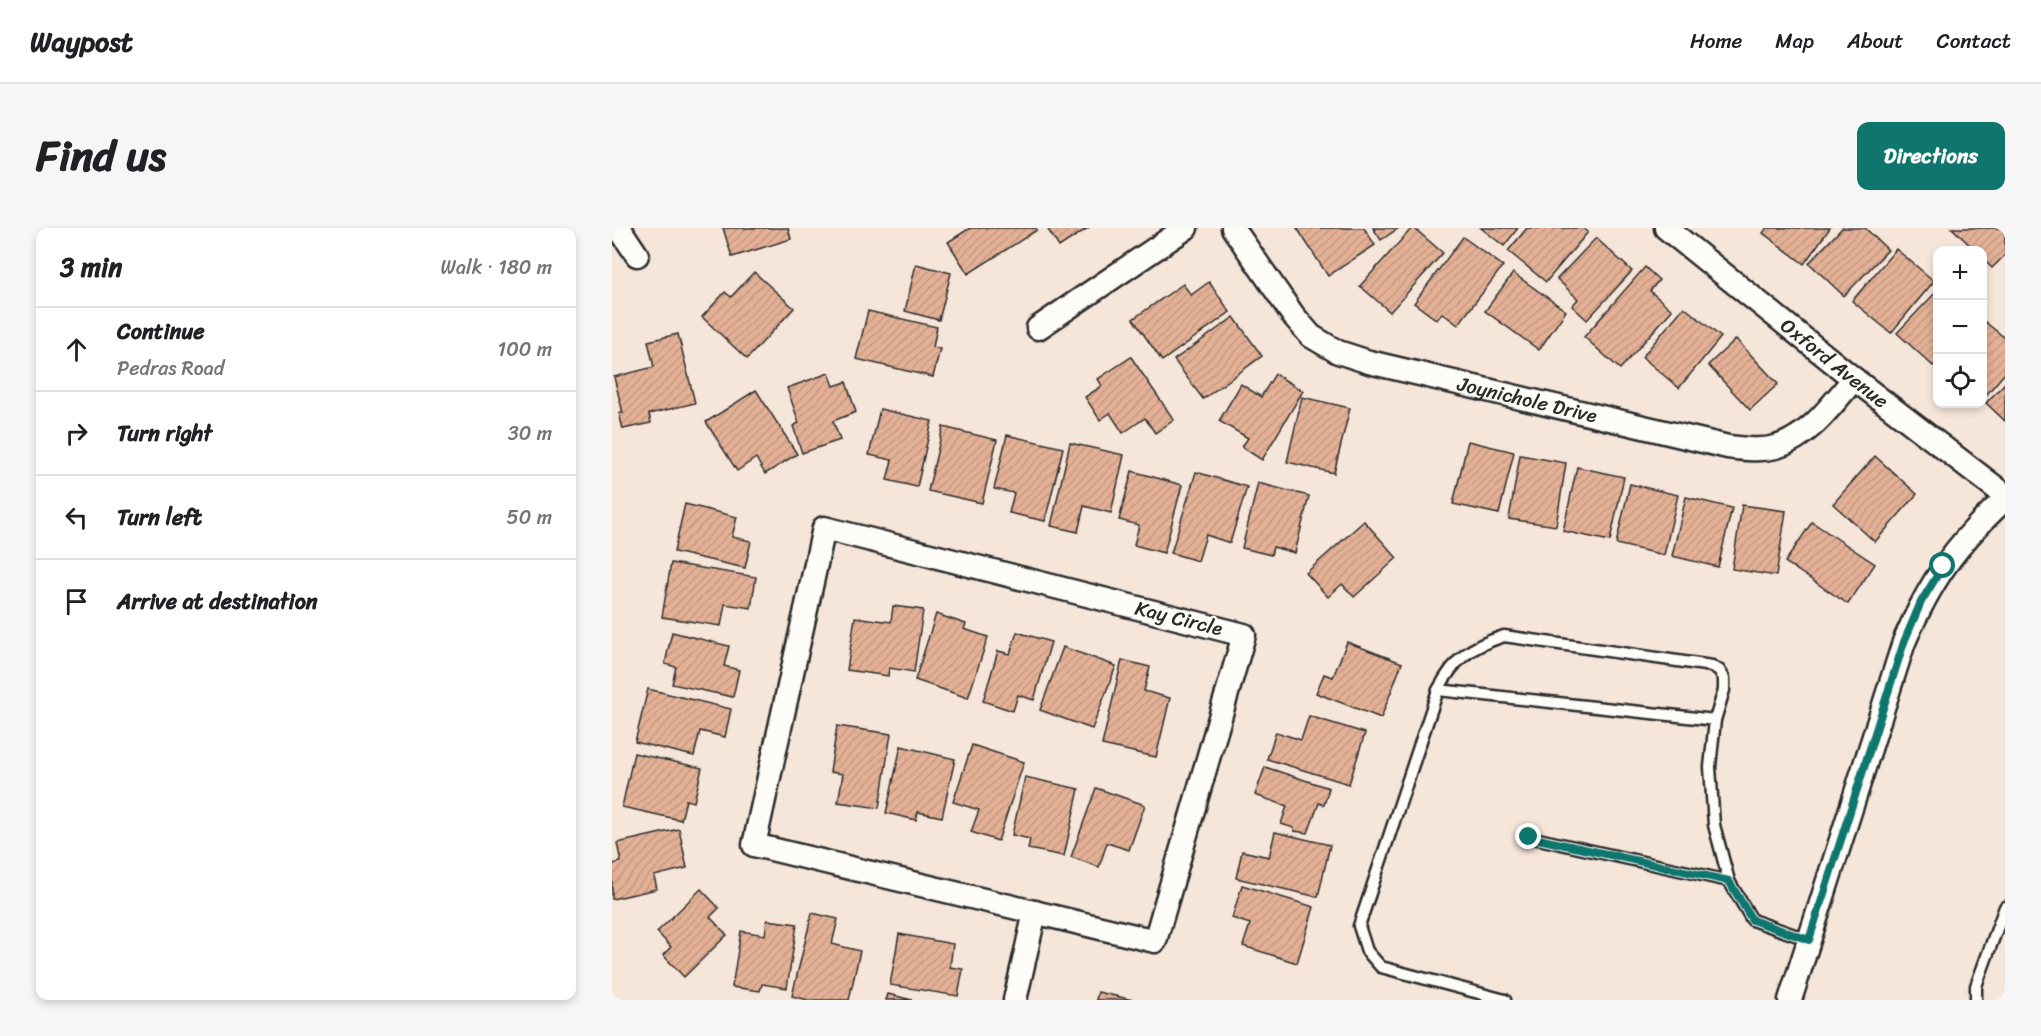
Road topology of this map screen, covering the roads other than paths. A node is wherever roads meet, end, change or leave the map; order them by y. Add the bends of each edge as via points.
1 (619, 228) edge
2 (1186, 228) edge
3 (1233, 228) edge
4 (1666, 228) edge
5 (637, 255) dead end
6 (1038, 328) dead end
7 (1854, 379) junction
8 (2005, 497) edge
9 (1438, 690) junction
10 (1715, 720) junction
11 (1529, 837) dead end
12 (1729, 881) junction
13 (2005, 907) edge
14 (1035, 912) junction
15 (1809, 940) junction
16 (1015, 1000) edge
17 (1505, 1000) edge
18 (1790, 1000) edge
19 (1976, 1000) edge

1 - 5 street
2 - 6 street
3 - 7 street, Joynichole Drive via 1311,336 1338,352 1381,364 1728,447 1755,450 1776,447 1800,435
4 - 7 street, Oxford Avenue
7 - 8 street, Oxford Avenue
8 - 15 street via 1962,542 1921,602 1904,642
9 - 10 lane
9 - 10 lane via 1460,657 1476,647 1503,636 1524,637 1712,666 1724,678
9 - 17 lane via 1359,926 1367,951 1381,967
10 - 12 lane via 1710,767 1714,825
11 - 12 lane
12 - 15 lane via 1752,920
13 - 19 lane via 1976,986
14 - 14 street, Kay Circle via 1155,942 1244,634 824,528 754,845
14 - 16 street
15 - 18 street

